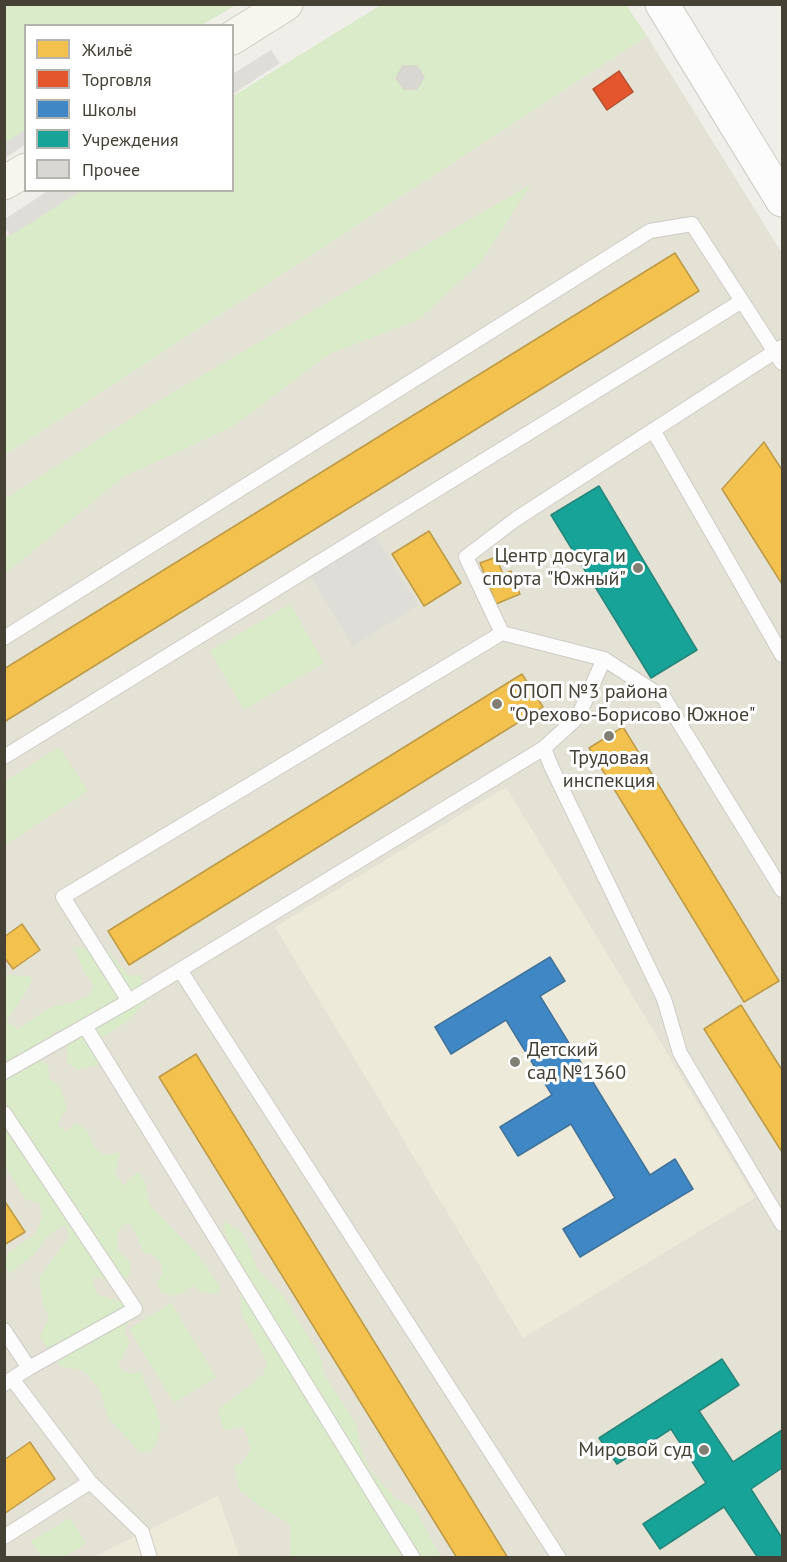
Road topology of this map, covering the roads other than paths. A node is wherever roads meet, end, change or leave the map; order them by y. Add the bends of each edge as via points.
1 (286, 4) edge
2 (662, 4) edge
3 (234, 37) edge
4 (24, 171) edge
5 (4, 183) edge
6 (783, 200) edge
7 (742, 301) junction
8 (780, 354) edge
9 (653, 430) junction
10 (502, 633) junction
11 (4, 638) edge
12 (783, 655) edge
13 (604, 659) junction
14 (544, 748) junction
15 (4, 757) edge
16 (783, 890) edge
17 (180, 970) junction
18 (129, 1001) junction
19 (86, 1026) junction
20 (4, 1072) edge
21 (4, 1113) edge
22 (783, 1224) edge
23 (4, 1330) edge
24 (29, 1368) junction
25 (9, 1382) edge
26 (90, 1482) junction
27 (4, 1537) edge
28 (150, 1557) edge
29 (413, 1557) edge
30 (559, 1557) edge

1 - 3 main road
2 - 6 street
4 - 5 main road
7 - 8 lane
7 - 11 lane via 692,224 650,231
7 - 15 lane
8 - 9 lane
9 - 10 lane via 516,519 466,557
9 - 12 lane
10 - 13 lane
10 - 18 lane via 63,897
13 - 14 lane via 578,717
13 - 16 lane via 664,698
14 - 17 lane
14 - 22 lane via 664,999 680,1053
17 - 18 lane
17 - 30 lane
18 - 19 lane
19 - 20 lane
19 - 29 lane
21 - 24 lane via 135,1309
23 - 24 lane
24 - 25 lane
25 - 26 lane
26 - 27 lane
26 - 28 lane via 142,1532

